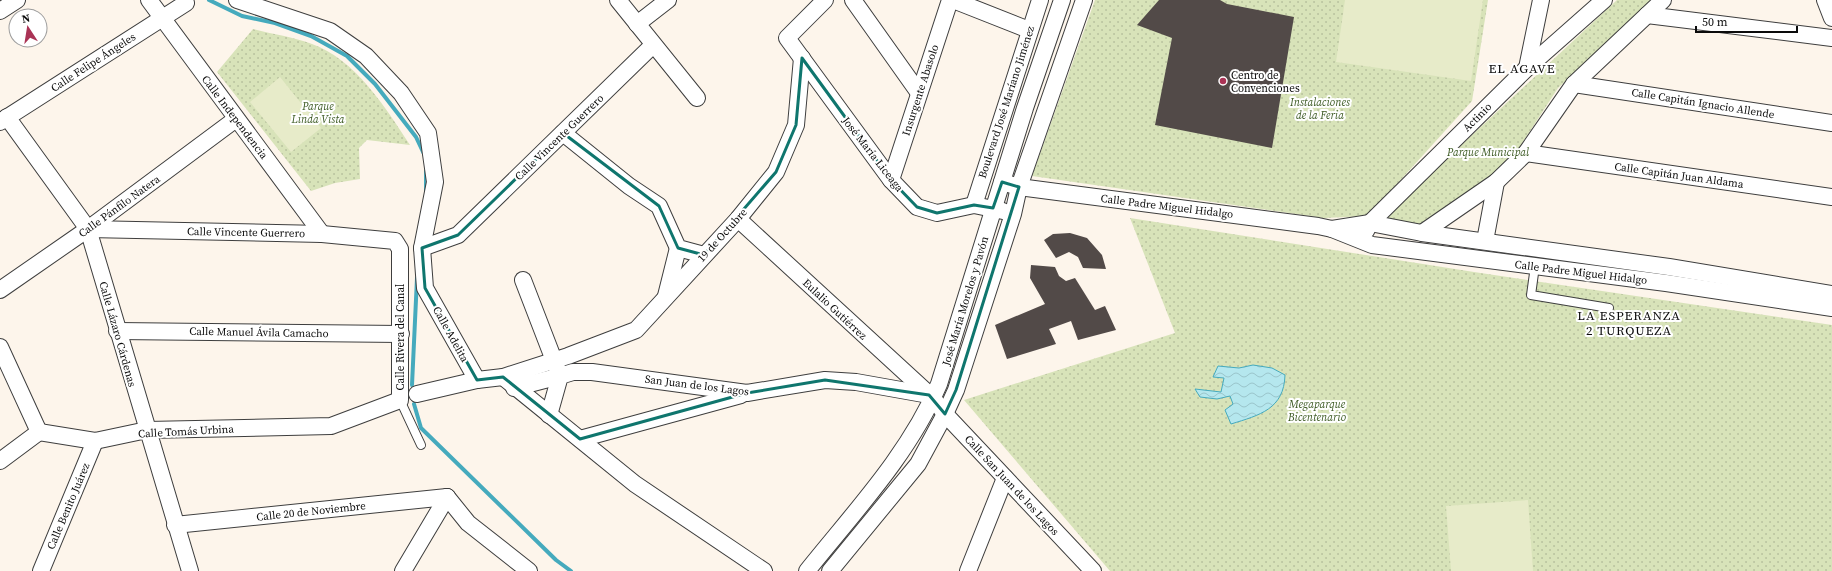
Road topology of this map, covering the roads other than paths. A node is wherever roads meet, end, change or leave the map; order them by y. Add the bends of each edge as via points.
1 (17, 0) edge
2 (150, 0) edge
3 (237, 0) edge
4 (618, 0) edge
5 (668, 0) edge
6 (825, 0) edge
7 (853, 0) edge
8 (951, 0) edge
9 (1040, 0) edge
10 (1062, 0) edge
11 (1084, 0) edge
12 (1541, 0) edge
13 (1604, 0) edge
14 (1663, 0) edge
15 (1825, 0) edge
16 (186, 3) dead end
17 (0, 11) edge
18 (1647, 15) junction
19 (162, 18) junction
20 (1832, 18) edge
21 (637, 24) junction
22 (1029, 30) junction
23 (1832, 38) edge
24 (652, 45) junction
25 (802, 58) junction
26 (1527, 68) junction
27 (1574, 84) junction
28 (919, 93) junction
29 (697, 98) dead end
30 (236, 119) junction
31 (4, 120) edge
32 (1832, 122) edge
33 (563, 133) junction
34 (1526, 152) junction
35 (890, 180) junction
36 (1002, 182) junction
37 (1496, 182) junction
38 (1019, 187) junction
39 (1832, 197) edge
40 (974, 205) junction
41 (993, 208) junction
42 (1013, 214) junction
43 (738, 219) junction
44 (1370, 223) junction
45 (88, 229) junction
46 (1332, 229) junction
47 (1422, 233) junction
48 (322, 234) junction
49 (1360, 241) junction
50 (1485, 241) junction
51 (422, 248) junction
52 (678, 248) junction
53 (400, 249) joint
54 (704, 255) junction
55 (1535, 266) junction
56 (1669, 267) junction
57 (523, 280) dead end
58 (1666, 283) junction
59 (0, 290) edge
60 (1832, 294) edge
61 (665, 298) junction
62 (1609, 308) dead end
63 (1832, 308) edge
64 (117, 331) junction
65 (401, 334) junction
66 (0, 347) edge
67 (562, 358) junction
68 (560, 376) junction
69 (503, 377) junction
70 (477, 380) junction
71 (514, 388) junction
72 (748, 393) junction
73 (417, 394) dead end
74 (931, 397) junction
75 (400, 400) junction
76 (945, 414) junction
77 (550, 415) junction
78 (147, 430) junction
79 (39, 432) junction
80 (580, 439) junction
81 (96, 441) junction
82 (421, 445) dead end
83 (0, 461) edge
84 (1005, 478) junction
85 (447, 497) junction
86 (175, 525) junction
87 (41, 571) edge
88 (190, 571) edge
89 (403, 571) edge
90 (528, 571) edge
91 (764, 571) edge
92 (807, 571) edge
93 (830, 571) edge
94 (968, 571) edge
95 (1093, 571) edge

1 - 17 street
2 - 19 street, Calle Independencia
3 - 51 street via 330,31 366,56 401,93 428,133 436,182
4 - 21 street
5 - 21 street
6 - 25 street, José María Liceaga via 787,38
7 - 28 street
8 - 22 street
8 - 28 street, Insurgente Abasolo
9 - 22 street, Boulevard José Maríano Jiménez
10 - 36 street, José María Morelos y Pavón
11 - 38 street, José María Morelos y Pavón
12 - 26 street
13 - 26 street, Actinio
14 - 18 street
15 - 20 street
16 - 19 street, Calle Felipe Ángeles
18 - 23 street
18 - 27 street
19 - 30 street, Calle Independencia
19 - 31 street, Calle Felipe Ángeles
21 - 24 street
22 - 40 street, Boulevard José Maríano Jiménez
24 - 29 street
24 - 33 street, Calle Vincente Guerrero
25 - 35 street, José María Liceaga
25 - 43 street, 19 de Octubre via 796,125 776,172
26 - 44 street, Actinio
27 - 32 street, Calle Capitán Ignacio Allende
27 - 34 street
28 - 35 street, Insurgente Abasolo
30 - 45 street, Calle Pánfilo Natera
30 - 48 street, Calle Independencia
31 - 45 street, Calle Lázaro Cárdenas
33 - 51 street, Calle Vincente Guerrero via 458,236
33 - 52 street via 629,186 659,206
34 - 37 street
34 - 39 street, Calle Capitán Juan Aldama
35 - 40 street, José María Liceaga via 917,207 937,214
36 - 38 street, Calle Padre Miguel Hidalgo
36 - 41 street, José María Morelos y Pavón
37 - 47 street
37 - 50 street
38 - 42 street, José María Morelos y Pavón
38 - 46 street, Calle Padre Miguel Hidalgo
40 - 41 street, José María Liceaga
41 - 42 street, José María Liceaga
41 - 74 street, José María Morelos y Pavón via 939,384
42 - 76 street, José María Morelos y Pavón via 956,390
43 - 54 street, 19 de Octubre
43 - 74 street, Eulalio Gutiérrez
44 - 46 street, Calle Padre Miguel Hidalgo
44 - 47 street, Calle Padre Miguel Hidalgo
44 - 49 street, Actinio
45 - 48 street, Calle Vincente Guerrero
45 - 59 street, Calle Pánfilo Natera
45 - 64 street, Calle Lázaro Cárdenas
46 - 49 street, Calle Padre Miguel Hidalgo
47 - 50 street, Calle Padre Miguel Hidalgo
48 - 53 street, Calle Vincente Guerrero via 396,241
49 - 55 street, Calle Padre Miguel Hidalgo via 1372,245
50 - 56 street, Calle Padre Miguel Hidalgo
51 - 70 street, Calle Adelita via 426,288
52 - 54 street
52 - 61 street
53 - 65 street, Calle Rivera del Canal
54 - 61 street, 19 de Octubre
55 - 58 street, Calle Padre Miguel Hidalgo
55 - 62 lane via 1531,295
56 - 58 street
56 - 60 street, Calle Padre Miguel Hidalgo
57 - 67 street
58 - 63 street, Calle Padre Miguel Hidalgo
61 - 67 street, 19 de Octubre via 636,330
64 - 65 street, Calle Manuel Ávila Camacho
64 - 78 street, Calle Lázaro Cárdenas
65 - 75 street, Calle Rivera del Canal
66 - 79 street
67 - 68 street
67 - 69 street
68 - 71 street, San Juan de los Lagos
68 - 72 street, San Juan de los Lagos via 573,372 592,372
68 - 77 street
69 - 70 street
69 - 71 street
70 - 73 street
71 - 77 street
72 - 74 street, San Juan de los Lagos via 825,380 856,382
72 - 80 street
74 - 76 street, Calle San Juan de los Lagos
74 - 92 street, José María Morelos y Pavón via 904,451
75 - 78 street, Calle Tomás Urbina via 331,426
75 - 82 lane, Calle Rivera del Canal
76 - 84 street, Calle San Juan de los Lagos
76 - 93 street, José María Morelos y Pavón via 918,464
77 - 80 street
78 - 81 street, Calle Tomás Urbina
78 - 86 street, Calle Lázaro Cárdenas
79 - 81 street, Calle Tomás Urbina
79 - 83 street
80 - 91 street via 635,484
81 - 87 street, Calle Benito Juárez
84 - 94 street
84 - 95 street, Calle San Juan de los Lagos
85 - 86 street, Calle 20 de Noviembre
85 - 89 street
85 - 90 street via 468,523
86 - 88 street, Calle Lázaro Cárdenas

